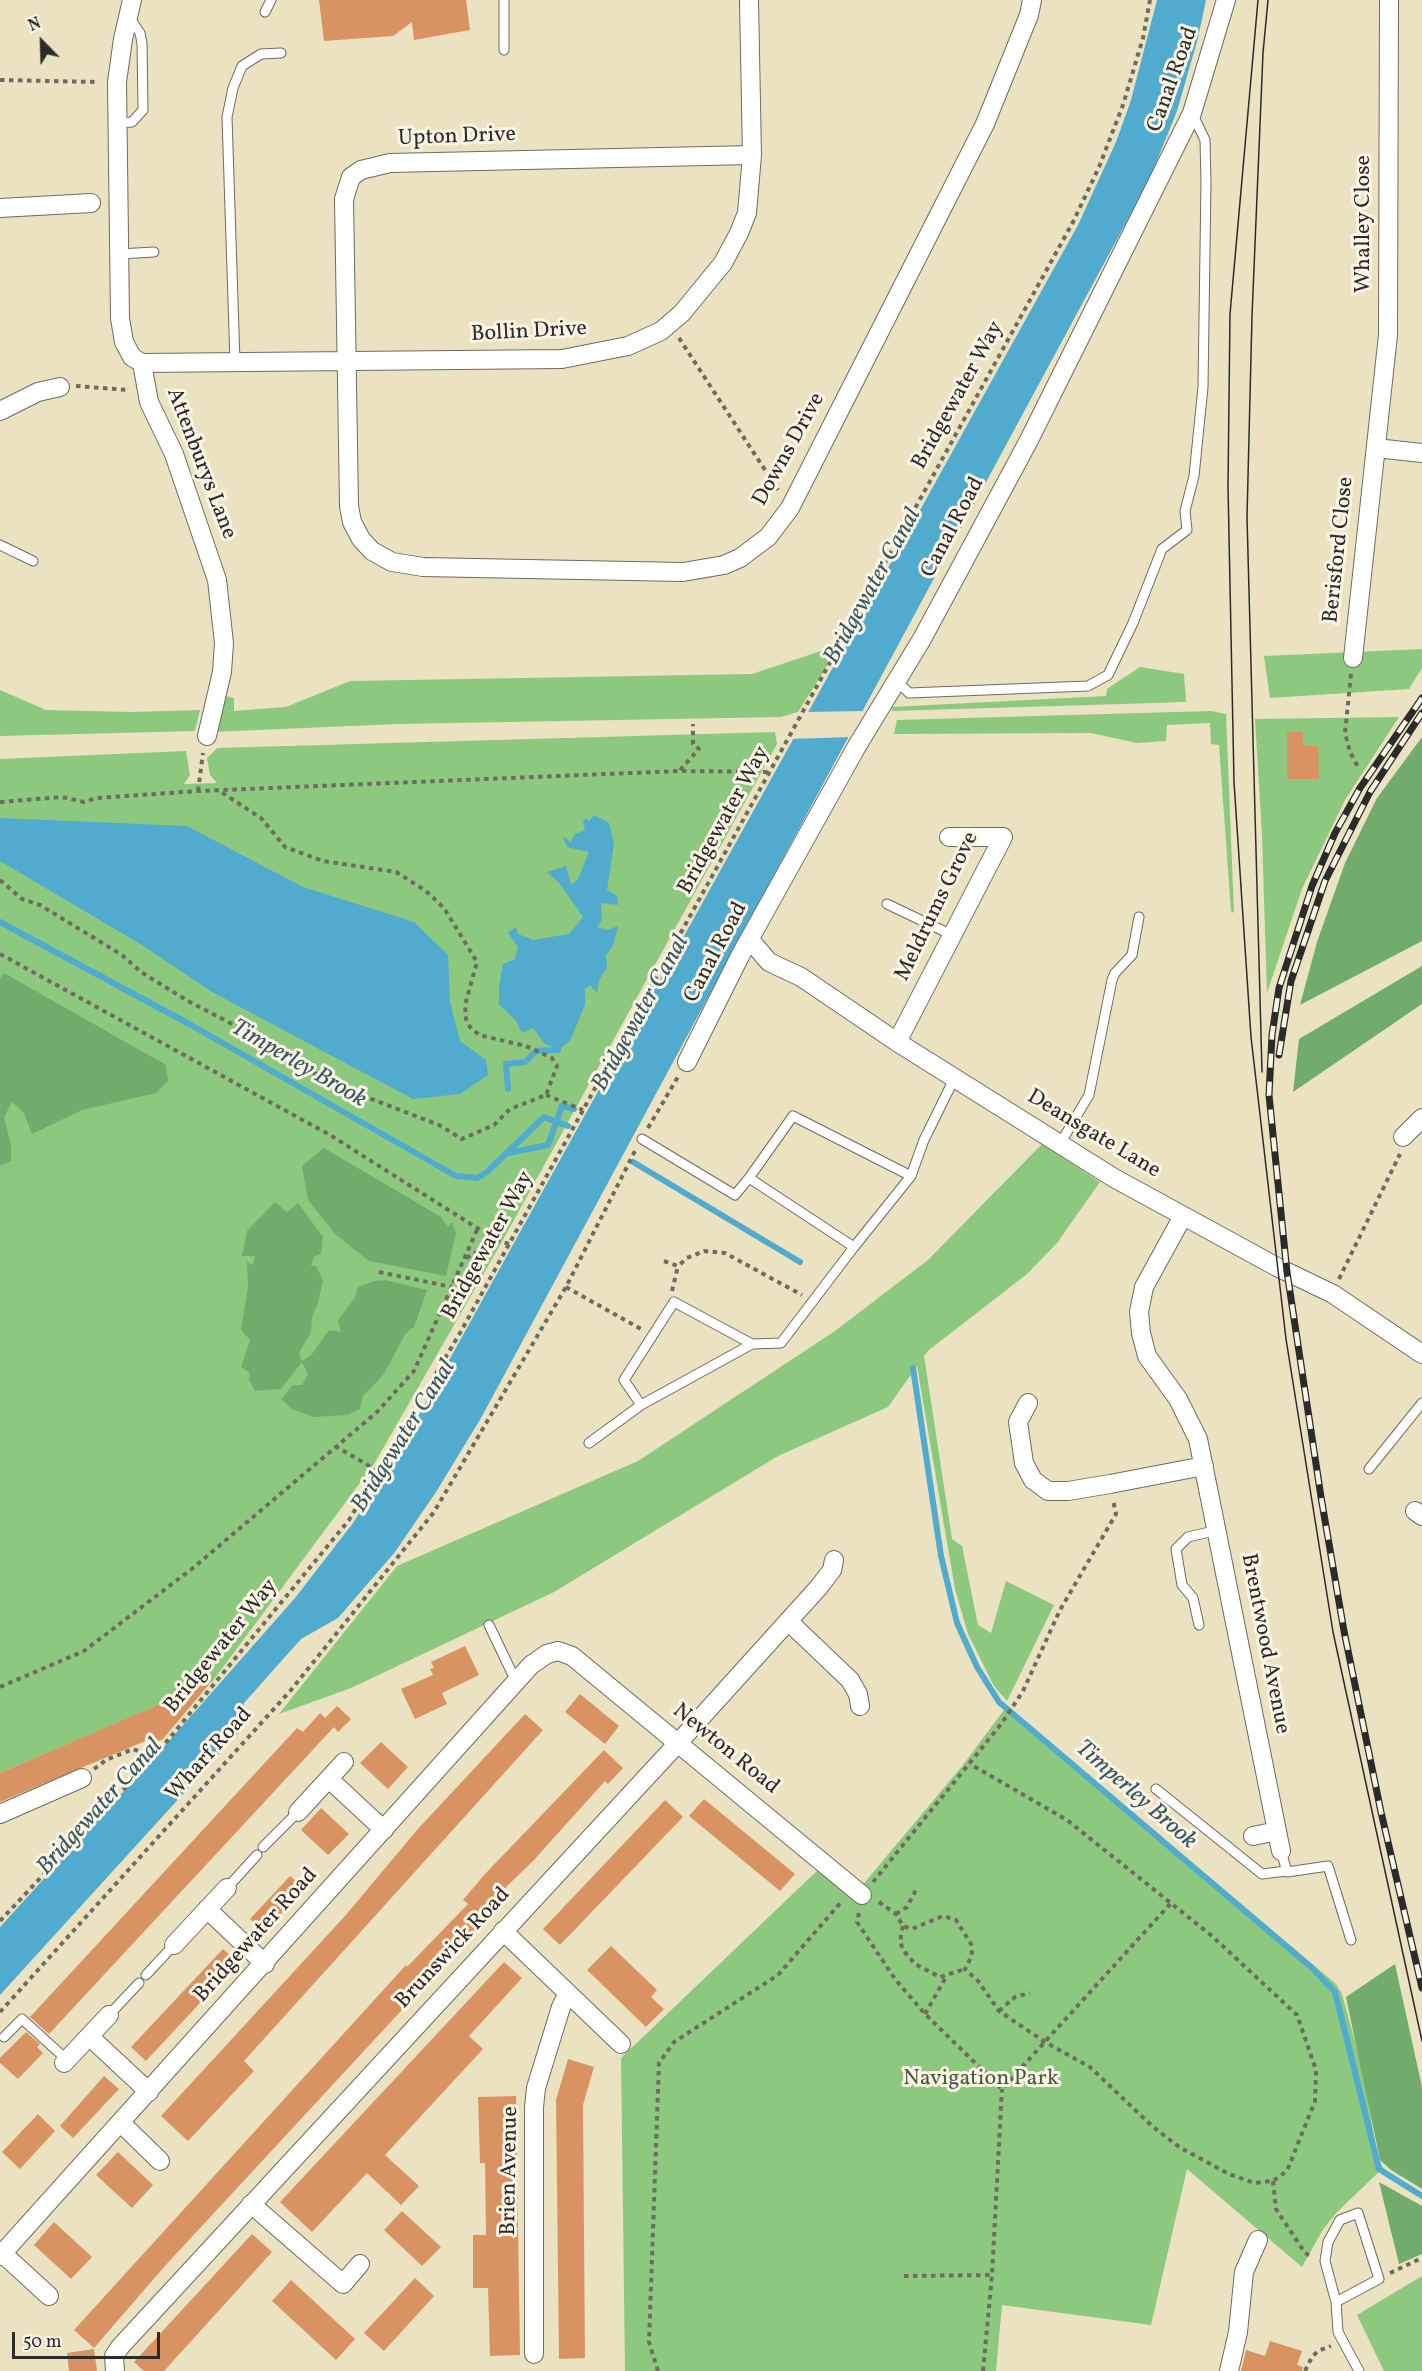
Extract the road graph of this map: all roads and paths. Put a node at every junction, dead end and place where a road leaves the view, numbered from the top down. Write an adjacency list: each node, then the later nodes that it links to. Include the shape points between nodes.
1 (272, 0): 9 (lane)
2 (504, 0): 10 (lane)
3 (749, 0): 16 (street, Bollin Drive)
4 (1032, 0): 30 (street, Downs Drive, via 985,124)
5 (1150, 0): 39 (path, Bridgewater Way, via 1123,105 1077,213)
6 (1226, 0): 14 (street, Canal Road)
7 (1389, 0): 28 (street, Whalley Close, via 1389,304)
8 (130, 8): 13 (street); 15 (lane, via 142,43 143,110 132,122)
9 (265, 12)
10 (504, 50)
11 (282, 53): 23 (lane, via 261,54 242,66 227,117)
12 (0, 80): 13 (path)
13 (117, 82): 15 (street)
14 (1192, 113): 34 (street, Canal Road, via 1028,442); 34 (lane, via 1205,140 1206,182 1203,387 1194,476 1185,511 1187,530 1162,549 1108,675 1088,686 909,693)
15 (118, 123): 20 (street)
16 (752, 155): 21 (street, Bollin Drive, via 750,191 739,233 723,263); 22 (street, Upton Drive, via 390,163 361,170 351,177 344,199)
17 (91, 203): 18 (street)
18 (0, 208)
19 (154, 252): 20 (lane)
20 (118, 254): 24 (street, via 124,342 132,357)
21 (670, 325): 22 (street, Bollin Drive, via 628,346 562,359); 30 (path)
22 (346, 361): 23 (street, Bollin Drive); 30 (street, Downs Drive, via 352,522 372,551 392,562 434,567 682,572 708,569 752,550 768,537)
23 (235, 362): 24 (street, Bollin Drive)
24 (142, 363): 26 (street, Attenburys Lane)
25 (60, 387): 26 (path); 27 (street, via 38,392)
26 (145, 390): 36 (street, Attenburys Lane, via 174,454 217,580 224,643 222,672)
27 (0, 411)
28 (1376, 448): 29 (street); 33 (street, Berisford Close)
29 (1422, 453)
30 (790, 508)
31 (0, 545): 32 (lane)
32 (33, 561)
33 (1353, 658): 37 (path, via 1345,733)
34 (897, 681): 48 (street, Canal Road, via 857,746)
35 (693, 724): 38 (path, via 693,744 699,749)
36 (207, 736): 41 (path)
37 (1358, 767)
38 (679, 771): 39 (path); 40 (path)
39 (772, 772): 54 (path, Bridgewater Way)
40 (218, 790): 41 (path); 53 (path, via 261,818 285,847 323,861 396,872 426,891 450,917 477,962 465,1005 470,1027 479,1035 526,1046 552,1058 557,1066)
41 (198, 791): 42 (path, via 84,802 62,797)
42 (0, 802)
43 (949, 837): 47 (street, Meldrums Grove, via 1003,837)
44 (0, 880): 53 (path, via 22,899 40,905 122,955 141,972 188,1001 314,1072 439,1125 462,1139 494,1125 510,1109)
45 (887, 904): 47 (lane)
46 (1139, 917): 58 (lane, via 1132,955 1112,980 1089,1095)
47 (952, 936): 50 (street, Meldrums Grove)
48 (751, 941): 50 (street, Deansgate Lane, via 769,962 801,977); 51 (street, Canal Road)
49 (0, 954): 62 (path, via 330,1135)
50 (897, 1042): 52 (street, Deansgate Lane)
51 (687, 1062): 57 (path, Wharf Road)
52 (954, 1077): 58 (street, Deansgate Lane); 59 (lane)
53 (546, 1095): 54 (path)
54 (583, 1110): 64 (path, Bridgewater Way)
55 (1422, 1118): 56 (street)
56 (1403, 1137): 72 (path, via 1398,1159)
57 (642, 1138): 60 (lane, via 735,1195); 71 (path, Wharf Road)
58 (1060, 1144): 61 (street, Deansgate Lane)
59 (911, 1176): 60 (lane, via 793,1116); 65 (lane)
60 (749, 1178): 65 (lane)
61 (1183, 1216): 72 (street, Deansgate Lane); 83 (street, Brentwood Avenue, via 1144,1287 1139,1312 1148,1356 1194,1429)
62 (477, 1230): 63 (path); 66 (path)
63 (495, 1240): 64 (path); 66 (path)
64 (510, 1244): 85 (path, Bridgewater Way)
65 (854, 1248): 73 (lane)
66 (464, 1260): 70 (path)
67 (664, 1261): 68 (path)
68 (678, 1266): 73 (path, via 704,1251 725,1253); 74 (path, via 672,1288)
69 (379, 1272): 70 (path)
70 (452, 1287): 82 (path, via 414,1371 377,1412)
71 (566, 1287): 75 (path); 129 (path, Wharf Road, via 434,1512 291,1690)
72 (1333, 1294): 77 (street, Deansgate Lane)
73 (816, 1298): 76 (lane, via 781,1342)
74 (674, 1302): 75 (lane); 76 (lane)
75 (652, 1335): 80 (lane, via 624,1380)
76 (752, 1344): 80 (lane)
77 (1422, 1354)
78 (1028, 1403): 86 (street, via 1019,1416 1018,1429 1024,1463 1033,1480 1054,1492)
79 (1422, 1403): 84 (lane)
80 (641, 1405): 81 (lane)
81 (589, 1443)
82 (335, 1446): 85 (path); 94 (path, via 193,1568 84,1651)
83 (1204, 1466): 86 (street); 87 (street, Brentwood Avenue)
84 (1369, 1469)
85 (378, 1471): 97 (path, Bridgewater Way, via 349,1520)
86 (1110, 1484): 99 (path, via 1116,1514 1060,1610 1023,1691)
87 (1218, 1530): 91 (lane, via 1188,1537 1176,1549 1182,1585 1193,1598); 106 (street, Brentwood Avenue)
88 (834, 1560): 89 (street, Brunswick Road, via 827,1577)
89 (788, 1622): 95 (street, via 850,1680); 96 (street, Brunswick Road)
90 (489, 1625): 93 (lane, via 512,1673)
91 (1199, 1625)
92 (552, 1652): 93 (street, Bridgewater Road, via 538,1659); 96 (street, Newton Road, via 572,1656)
93 (519, 1679): 105 (street, Bridgewater Road)
94 (0, 1688)
95 (860, 1706)
96 (678, 1743): 114 (street, Newton Road); 120 (street, Brunswick Road)
97 (154, 1757): 100 (path, via 133,1749 106,1760); 118 (path, Bridgewater Way)
98 (344, 1762): 101 (street)
99 (970, 1764): 114 (path); 115 (path, via 1067,1820)
100 (82, 1778): 104 (street)
101 (329, 1779): 103 (street); 105 (street)
102 (1156, 1789): 111 (lane, via 1262,1874)
103 (298, 1812): 108 (lane)
104 (0, 1814)
105 (384, 1830): 123 (street, Bridgewater Road)
106 (1276, 1831): 107 (street); 109 (street, Brentwood Avenue)
107 (1253, 1836)
108 (263, 1846)
109 (1281, 1851): 111 (lane)
110 (257, 1855): 112 (lane)
111 (1286, 1871): 121 (lane, via 1328,1866)
112 (227, 1888): 116 (street)
113 (917, 1888): 117 (path, via 907,1907)
114 (864, 1896): 117 (path); 130 (path, via 857,1922 895,1979); 158 (path, via 845,1895 778,1975 674,2042 659,2063 649,2342)
115 (1171, 1903): 134 (path); 141 (path, via 1297,2015 1316,2070 1315,2101 1287,2171)
116 (207, 1910): 122 (street); 123 (street)
117 (896, 1914): 119 (path)
118 (0, 1921)
119 (903, 1926): 124 (path, via 912,1929 942,1916 956,1920 971,1944 972,1955); 125 (path, via 900,1941 908,1956 928,1971)
120 (503, 1931): 126 (street); 142 (street, Brunswick Road)
121 (1351, 1940)
122 (174, 1945): 131 (lane)
123 (265, 1964): 138 (street, Bridgewater Road)
124 (965, 1969): 125 (path); 128 (path)
125 (947, 1976): 130 (path)
126 (568, 1993): 135 (street); 156 (street, Brien Avenue, via 539,2078 534,2107)
127 (1030, 1993): 128 (path, via 1015,1998)
128 (999, 2011): 134 (path)
129 (0, 2012)
130 (925, 2014): 137 (path)
131 (109, 2015): 132 (street)
132 (89, 2036): 136 (street); 138 (street)
133 (4, 2037): 136 (lane, via 22,2019)
134 (1045, 2042): 137 (path); 141 (path, via 1090,2067 1179,2147 1229,2174 1254,2183)
135 (621, 2044)
136 (66, 2062)
137 (1002, 2089): 148 (path)
138 (149, 2092): 139 (street, Bridgewater Road)
139 (121, 2123): 140 (street); 144 (street, Bridgewater Road)
140 (160, 2162)
141 (1273, 2181): 146 (path, via 1276,2209 1305,2253)
142 (251, 2204): 147 (street, via 343,2284); 157 (street, Brunswick Road, via 118,2349)
143 (1258, 2240): 160 (street, via 1244,2272 1238,2332)
144 (1, 2255): 153 (street)
145 (1422, 2258): 151 (path)
146 (1324, 2261): 151 (lane, via 1328,2242 1340,2220 1358,2213); 154 (lane)
147 (360, 2264)
148 (992, 2275): 150 (path); 159 (path)
149 (904, 2276): 150 (path)
150 (941, 2276): 152 (path)
151 (1378, 2279): 154 (lane)
152 (941, 2282)
153 (50, 2296)
154 (1336, 2302): 155 (lane, via 1338,2331)
155 (1344, 2342): 161 (path, via 1318,2351); 162 (lane)
156 (534, 2354)
157 (115, 2371)
158 (658, 2371)
159 (983, 2371)
160 (1229, 2371)
161 (1305, 2371)
162 (1359, 2371)

